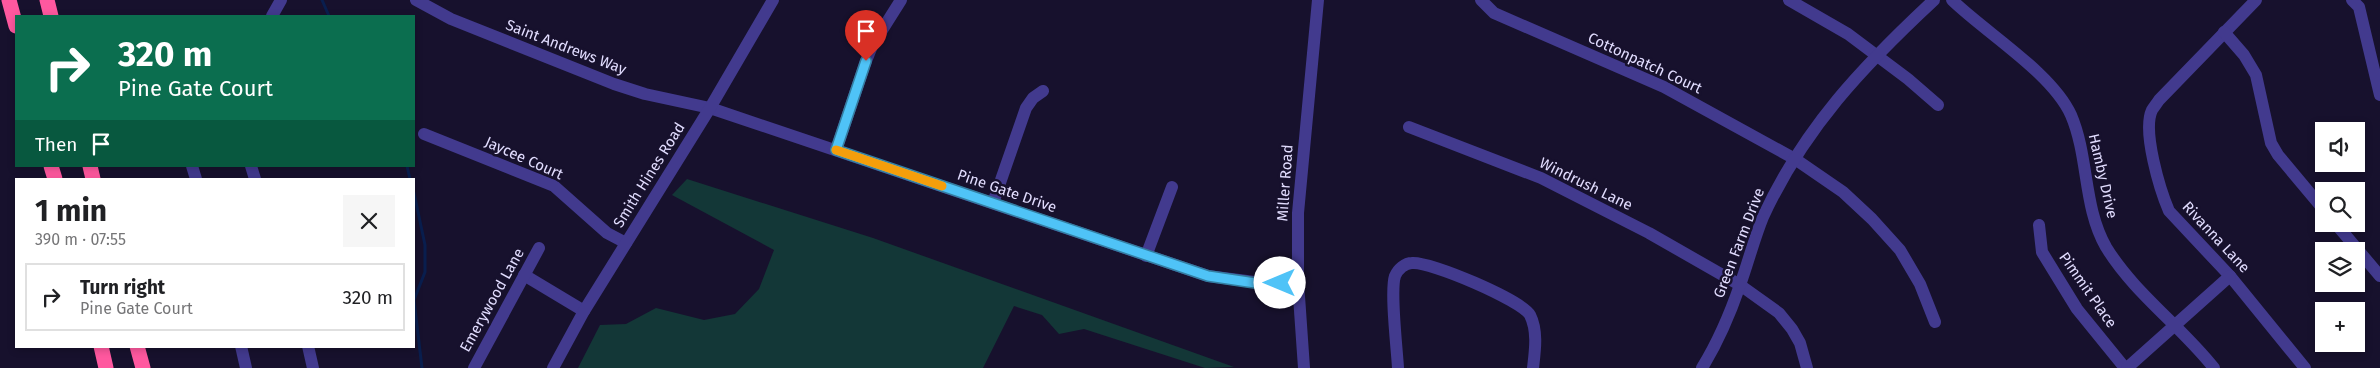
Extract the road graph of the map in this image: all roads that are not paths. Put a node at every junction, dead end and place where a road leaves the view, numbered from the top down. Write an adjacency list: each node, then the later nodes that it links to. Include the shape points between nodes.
1 (9, 0): 16 (highway)
2 (47, 0): 14 (highway)
3 (281, 0): 15 (street)
4 (416, 0): 22 (street, Saint Andrews Way, via 451,18 614,84)
5 (901, 0): 25 (street, via 872,46)
6 (1318, 0): 38 (street, Miller Road, via 1299,198)
7 (1481, 0): 26 (street, Cottonpatch Court, via 1494,13 1664,87)
8 (1789, 0): 18 (street)
9 (1934, 0): 18 (street, Green Farm Drive)
10 (1952, 0): 42 (street, Hamby Drive, via 2043,78 2064,102 2077,133 2093,212 2103,240 2118,265)
11 (2256, 0): 17 (street, Rivanna Lane)
12 (2352, 0): 20 (street, via 2359,7)
13 (771, 1): 22 (street, Smith Hines Road)
14 (51, 15)
15 (273, 15)
16 (15, 22)
17 (2224, 32): 28 (street, via 2256,75 2271,143); 36 (street, Rivanna Lane, via 2152,110 2149,133 2163,198 2169,211)
18 (1877, 55): 21 (street); 26 (street, Green Farm Drive, via 1836,99)
19 (1043, 91): 29 (street, via 1026,108)
20 (2380, 95)
21 (1938, 105)
22 (710, 108): 25 (street, Pine Gate Drive); 32 (street, Smith Hines Road)
23 (1409, 127): 39 (street, Windrush Lane, via 1541,178)
24 (424, 134): 32 (street, Jaycee Court, via 554,186 602,229)
25 (836, 150): 29 (street, Pine Gate Drive)
26 (1795, 159): 39 (street, Green Farm Drive, via 1763,218); 41 (street, Cottonpatch Court, via 1843,192 1900,250 1920,284)
27 (1172, 187): 34 (street)
28 (2315, 199)
29 (993, 203): 34 (street, Pine Gate Drive)
30 (2039, 225): 58 (street, Pimmit Place, via 2042,252 2078,309)
31 (2343, 232): 37 (street)
32 (626, 243): 40 (street, Smith Hines Road)
33 (540, 248): 35 (street, Emerywood Lane)
34 (1146, 256): 38 (street, Pine Gate Drive, via 1226,280 1262,284)
35 (524, 275): 40 (street); 51 (street, Emerywood Lane)
36 (2230, 276): 42 (street); 60 (street, Rivanna Lane)
37 (2380, 276)
38 (1298, 282): 53 (street, Miller Road)
39 (1740, 285): 56 (street, Green Farm Drive, via 1726,322); 57 (street, Windrush Lane, via 1779,313 1792,329)
40 (584, 312): 52 (street, Smith Hines Road)
41 (1935, 322)
42 (2176, 325): 58 (street); 59 (street, Hamby Drive)
43 (101, 348): 47 (highway)
44 (138, 348): 48 (highway)
45 (242, 348): 49 (street)
46 (308, 348): 50 (street)
47 (106, 368)
48 (143, 368)
49 (246, 368)
50 (313, 368)
51 (474, 368)
52 (553, 368)
53 (1304, 368)
54 (1398, 368): 55 (street, via 1395,276 1401,267 1411,263 1434,266 1507,298 1529,313 1534,326)
55 (1533, 368)
56 (1702, 368)
57 (1807, 368)
58 (2126, 368)
59 (2214, 368)
60 (2305, 368)

